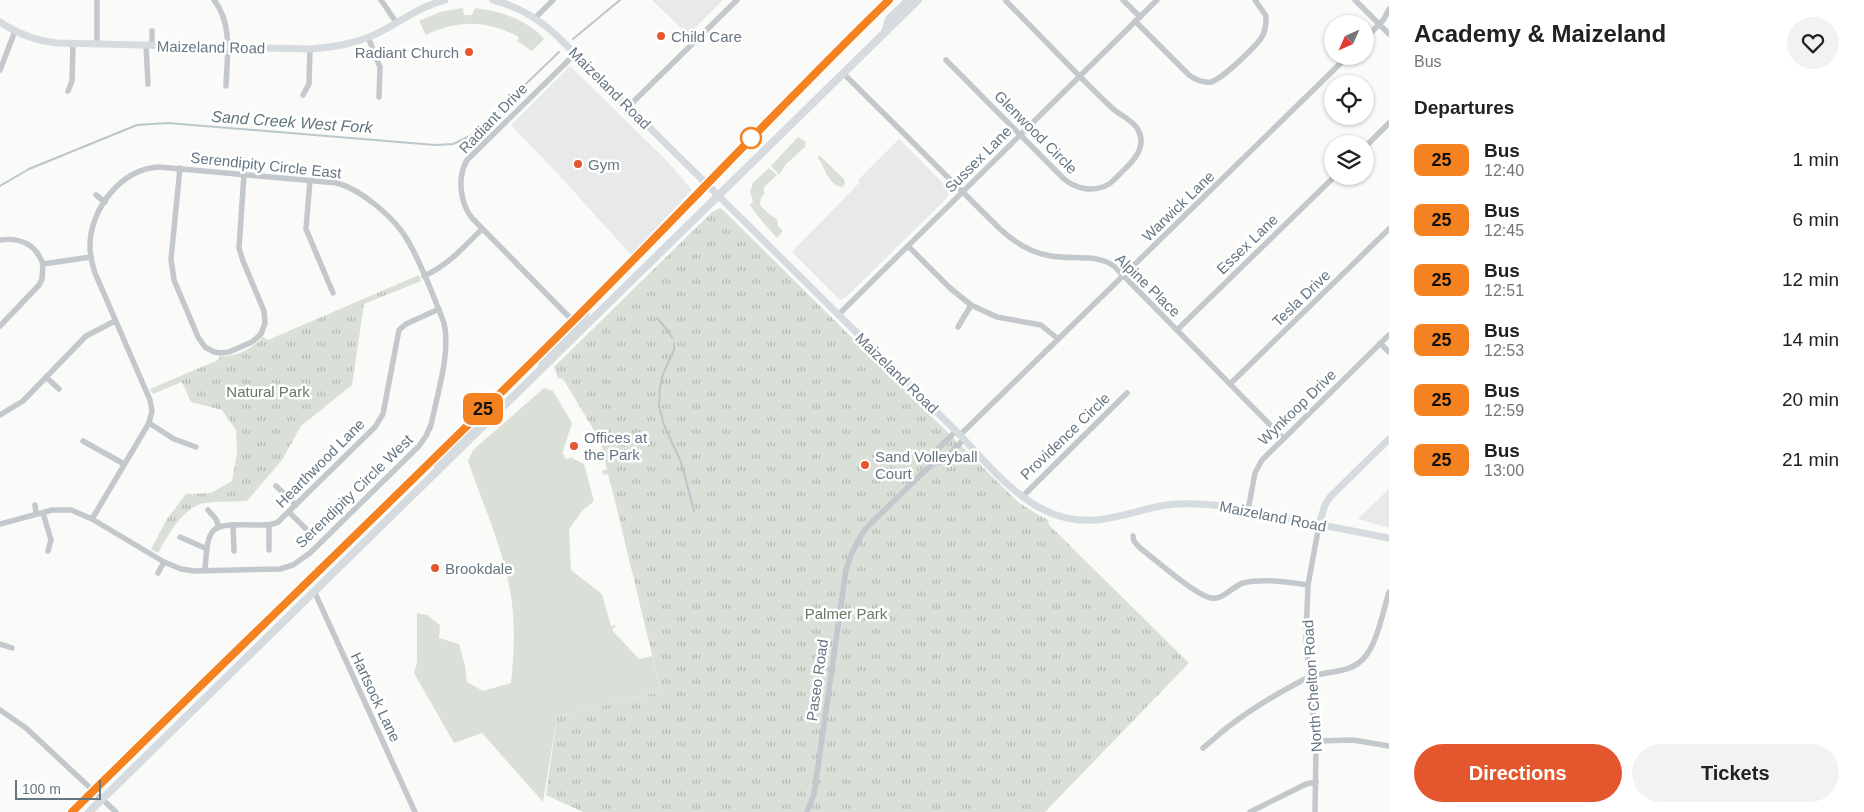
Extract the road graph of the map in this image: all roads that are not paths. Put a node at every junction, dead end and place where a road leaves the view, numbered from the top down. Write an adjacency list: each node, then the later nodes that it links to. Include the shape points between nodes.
1 (97, 0): 29 (street)
2 (214, 0): 31 (street, via 225,19)
3 (381, 0): 20 (street)
4 (445, 0): 20 (main road, Maizeland Road, via 416,10)
5 (493, 0): 17 (main road, Maizeland Road)
6 (553, 0): 17 (street)
7 (737, 0): 44 (street)
8 (889, 0): 51 (highway)
9 (908, 0): 24 (highway, via 889,19)
10 (918, 0): 24 (highway)
11 (1123, 0): 18 (street)
12 (1157, 0): 18 (street, Sussex Lane)
13 (1254, 0): 18 (street, via 1266,16 1264,33 1224,76 1212,82 1198,81 1189,76)
14 (1355, 0): 21 (street)
15 (1006, 1): 38 (street, Glenwood Circle)
16 (1389, 9): 21 (street)
17 (535, 18): 33 (main road, Maizeland Road)
18 (1138, 19): 38 (street, Sussex Lane)
19 (0, 22): 22 (main road, Maizeland Road)
20 (396, 22): 27 (main road, Maizeland Road)
21 (1380, 25): 25 (street); 26 (street)
22 (15, 31): 28 (main road, Maizeland Road, via 40,40); 36 (street)
23 (152, 31): 30 (street)
24 (886, 31): 37 (highway)
25 (1374, 31)
26 (1389, 34)
27 (368, 37): 32 (main road, Maizeland Road, via 339,46); 43 (street, via 380,68)
28 (73, 44): 29 (main road, Maizeland Road); 41 (street, via 72,81)
29 (97, 44): 30 (main road, Maizeland Road)
30 (149, 45): 31 (main road, Maizeland Road); 39 (street)
31 (227, 47): 32 (main road, Maizeland Road); 40 (street)
32 (310, 49): 42 (street, via 309,84)
33 (575, 54): 44 (main road, Maizeland Road); 57 (street, Radiant Drive, via 465,164 461,180 466,208)
34 (946, 60): 46 (street, Glenwood Circle)
35 (1339, 65): 64 (street, Warwick Lane)
36 (0, 70)
37 (843, 72): 53 (street, Alpine Place); 55 (highway)
38 (1080, 76): 46 (street, Sussex Lane); 46 (street, Glenwood Circle, via 1139,131 1140,151 1135,159 1104,186 1077,187 1063,178)
39 (148, 84)
40 (226, 86)
41 (68, 91)
42 (303, 95)
43 (379, 97)
44 (628, 107): 51 (main road, Maizeland Road)
45 (1389, 123): 47 (street)
46 (1021, 135): 53 (street, Sussex Lane)
47 (1374, 138)
48 (180, 168): 49 (street, Serendipity Circle East); 49 (street, via 171,258 174,280 198,337 206,347 222,353 256,338 265,323 264,311 239,248); 56 (street, Serendipity Circle East, via 152,167 131,174)
49 (244, 174): 50 (street, Serendipity Circle East)
50 (310, 180): 63 (street, Serendipity Circle East, via 344,184 368,198 402,232); 65 (street, via 306,229)
51 (708, 185): 55 (main road, Maizeland Road); 67 (highway)
52 (1326, 185): 74 (street, Essex Lane)
53 (962, 192): 60 (street, Sussex Lane); 64 (street, Alpine Place, via 1006,235 1028,249 1052,257 1102,260)
54 (96, 195): 56 (street)
55 (718, 195): 69 (main road, Maizeland Road); 79 (highway)
56 (105, 202): 61 (street, Serendipity Circle East, via 92,230)
57 (482, 229): 63 (street, via 448,262); 70 (street, Radiant Drive)
58 (1389, 229): 81 (street, Tesla Drive)
59 (0, 240): 62 (street, via 18,240 30,245 38,252)
60 (908, 246): 66 (street); 69 (street, Sussex Lane)
61 (91, 256): 62 (street); 71 (street, Serendipity Circle East)
62 (43, 264): 72 (street, via 39,285)
63 (424, 276): 68 (street, Serendipity Circle West)
64 (1124, 276): 74 (street, Alpine Place); 76 (street, Warwick Lane)
65 (333, 293)
66 (971, 305): 73 (street); 76 (street, via 997,317 1040,325)
67 (587, 307): 70 (highway); 79 (main road, via 581,321 545,357)
68 (439, 309): 98 (street, Hearthwood Lane, via 400,330 381,419); 119 (street, Serendipity Circle West, via 446,330 446,351 431,425 419,446 310,553 293,565 274,570)
69 (838, 315): 87 (main road, Maizeland Road)
70 (573, 321): 84 (highway)
71 (115, 322): 80 (street, via 86,336); 86 (street, Serendipity Circle East, via 150,400)
72 (0, 326)
73 (958, 327)
74 (1177, 330): 81 (street, Alpine Place)
75 (1389, 334): 77 (street, Wynkoop Drive)
76 (1058, 339): 87 (street, Warwick Lane)
77 (1380, 343): 78 (street); 88 (street, Wynkoop Drive)
78 (1389, 352)
79 (542, 368): 94 (highway)
80 (46, 377): 82 (street); 85 (street, via 23,401)
81 (1230, 384): 88 (street, Alpine Place)
82 (59, 389)
83 (1127, 393): 96 (street, Providence Circle)
84 (481, 411): 94 (main road, via 478,421 437,462); 121 (highway)
85 (0, 415)
86 (149, 423): 91 (street, via 174,439); 92 (street)
87 (960, 435): 93 (street, Paseo Road, via 943,461); 93 (street, Paseo Road, via 935,452); 96 (main road, Maizeland Road)
88 (1282, 438): 100 (street, Wynkoop Drive, via 1258,466)
89 (1389, 439): 107 (main road, North Chelton Road, via 1330,497)
90 (84, 441): 92 (street)
91 (196, 447)
92 (124, 464): 104 (street)
93 (932, 464): 139 (street, Paseo Road, via 868,526 852,552 846,570 814,794)
94 (438, 471): 123 (highway)
95 (276, 486): 98 (street)
96 (1022, 497): 100 (main road, Maizeland Road, via 1064,518 1086,520 1182,504)
97 (35, 505): 103 (street)
98 (296, 505): 101 (street, Hearthwood Lane)
99 (208, 510): 109 (street)
100 (1248, 510): 107 (main road, Maizeland Road)
101 (289, 512): 108 (street, Hearthwood Lane); 110 (street)
102 (43, 513): 103 (street, Serendipity Circle West); 104 (street, Serendipity Circle West, via 71,510); 117 (street, via 51,540)
103 (36, 514): 105 (street, Serendipity Circle West)
104 (92, 519): 118 (street, Serendipity Circle West)
105 (0, 524)
106 (233, 525): 108 (street, Hearthwood Lane); 109 (street, Hearthwood Lane); 116 (street)
107 (1320, 525): 113 (main road, Maizeland Road); 122 (street, North Chelton Road)
108 (269, 526): 115 (street)
109 (220, 527): 114 (street, via 210,534)
110 (307, 530)
111 (1132, 536): 122 (street, via 1140,548 1192,588 1211,598 1218,598 1237,586 1251,582)
112 (180, 537): 114 (street)
113 (1389, 538)
114 (206, 549): 119 (street)
115 (269, 550)
116 (234, 551)
117 (48, 552)
118 (164, 562): 119 (street, Serendipity Circle West, via 187,570); 120 (street)
119 (205, 570)
120 (158, 573)
121 (305, 583): 123 (main road); 133 (highway)
122 (1308, 585): 127 (street, North Chelton Road, via 1306,637)
123 (315, 592): 134 (highway); 138 (street, Hartsock Lane)
124 (1389, 592): 127 (street, via 1372,645 1362,660 1346,670)
125 (0, 644): 126 (street)
126 (12, 648)
127 (1309, 677): 129 (street, North Chelton Road); 131 (street, via 1234,722)
128 (0, 710): 133 (street, via 16,719)
129 (1316, 741): 130 (street, via 1353,740); 132 (street, North Chelton Road)
130 (1389, 746)
131 (1203, 748)
132 (1316, 782): 140 (street); 141 (street, North Chelton Road)
133 (93, 790): 134 (street); 135 (highway)
134 (102, 799): 136 (highway); 137 (street)
135 (72, 812)
136 (89, 812)
137 (116, 812)
138 (415, 812)
139 (807, 812)
140 (1250, 812)
141 (1315, 812)

